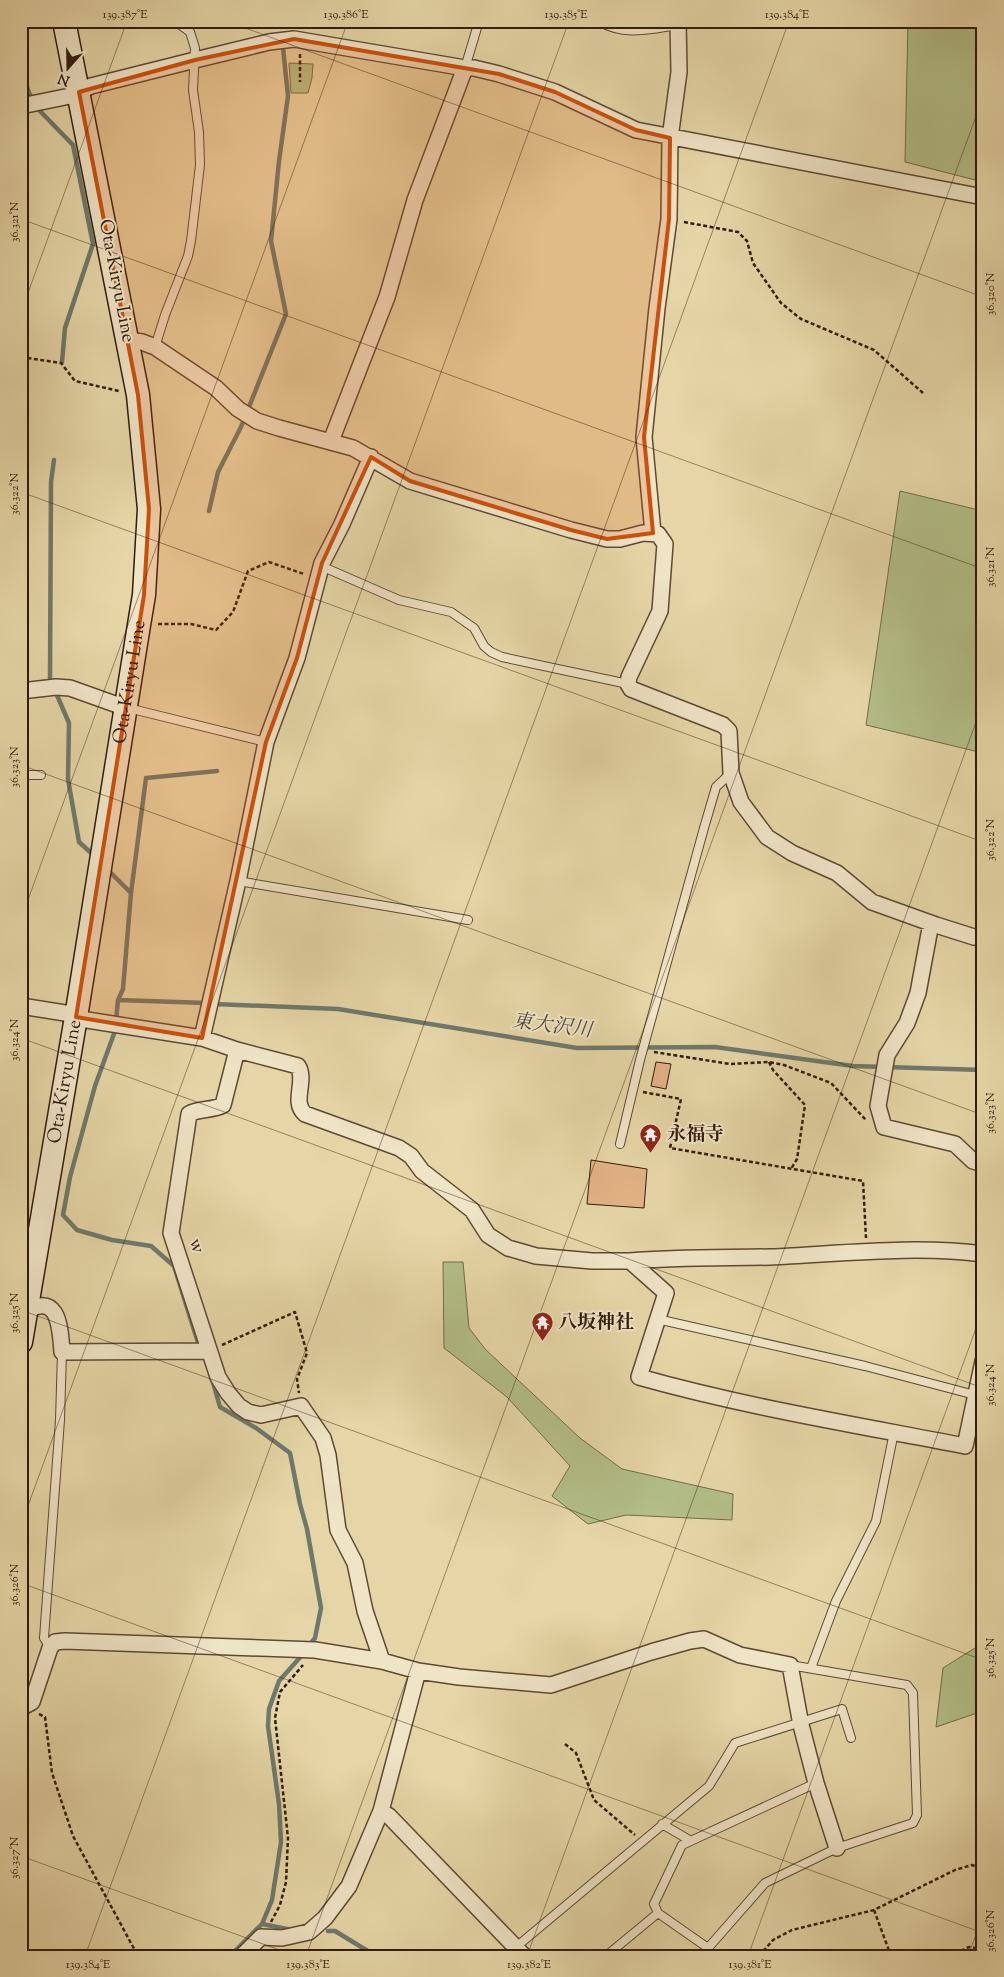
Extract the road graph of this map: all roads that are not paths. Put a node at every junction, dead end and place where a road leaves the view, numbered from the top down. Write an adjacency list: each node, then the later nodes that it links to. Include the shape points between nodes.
1 (64, 21): 8 (main road, Ota-Kiryu Line)
2 (175, 21): 6 (lane, via 190,32)
3 (479, 21): 7 (lane)
4 (599, 21): 5 (lane, via 610,28 632,32)
5 (678, 23): 10 (street, via 679,72)
6 (195, 60): 7 (street, via 269,42 294,40); 8 (street); 13 (lane, via 193,90 200,165 191,241)
7 (465, 68): 10 (street, via 499,74 555,92 624,125); 14 (street, via 415,200 387,297)
8 (79, 92): 9 (street); 12 (main road, Ota-Kiryu Line)
9 (21, 106)
10 (670, 138): 11 (street); 16 (street, via 669,219 644,437)
11 (983, 197)
12 (128, 340): 13 (street); 20 (main road, Ota-Kiryu Line, via 138,395 149,510 144,595)
13 (155, 347): 14 (street, via 216,388 247,415 279,428)
14 (331, 441): 15 (street)
15 (370, 457): 16 (street, via 410,481 571,530 607,539); 17 (street)
16 (653, 533): 18 (street, via 658,534 665,544 660,611)
17 (320, 572): 18 (lane, via 399,600 451,612 474,628 484,646 502,657); 21 (street, via 297,658)
18 (628, 684): 22 (street, via 631,689 723,725 729,731)
19 (21, 691): 20 (street, via 70,688)
20 (126, 708): 21 (lane); 30 (main road, Ota-Kiryu Line)
21 (266, 742): 25 (street)
22 (731, 773): 27 (street, via 741,802 767,837 792,853 837,873 872,902); 33 (lane, via 716,787)
23 (21, 775): 24 (lane)
24 (41, 775)
25 (238, 881): 26 (lane); 31 (street)
26 (468, 920)
27 (930, 923): 28 (street); 34 (street, via 918,993 907,1023 887,1055 878,1106 884,1128 955,1144 973,1161)
28 (983, 938)
29 (21, 1006): 30 (street)
30 (76, 1016): 31 (street); 37 (main road, Ota-Kiryu Line)
31 (202, 1038): 32 (street)
32 (236, 1050): 36 (street, via 298,1066 301,1074 299,1105 305,1114 399,1148 411,1156 422,1171 472,1210 488,1235 508,1248 536,1256); 40 (street, w, via 223,1105 189,1114 171,1233)
33 (620, 1144)
34 (983, 1164)
35 (983, 1254): 36 (street, via 956,1250)
36 (630, 1261): 38 (street, via 666,1293)
37 (24, 1312): 39 (main road, Ota-Kiryu Line); 41 (street, via 41,1306 57,1314)
38 (657, 1319): 43 (lane, via 865,1366); 44 (street, via 639,1377 756,1406)
39 (21, 1342)
40 (204, 1351): 41 (street); 46 (street, w, via 228,1393 248,1412 261,1415 300,1406 323,1438 338,1530 355,1562 365,1611)
41 (62, 1352): 45 (lane, via 44,1638)
42 (983, 1361): 43 (street)
43 (975, 1395): 44 (street, via 965,1446)
44 (894, 1432): 48 (lane, via 876,1521 836,1601)
45 (50, 1648): 46 (street, via 55,1642 65,1641 308,1650); 50 (street, via 32,1702)
46 (382, 1661): 49 (street)
47 (790, 1665): 48 (lane); 49 (street, via 740,1655 704,1640 690,1640 551,1685); 51 (street)
48 (811, 1668): 57 (lane, via 907,1685 913,1693 917,1815 913,1823)
49 (418, 1671): 54 (street)
50 (24, 1708)
51 (800, 1721): 52 (lane, via 842,1709); 53 (street); 55 (lane, via 735,1743 709,1786)
52 (851, 1738)
53 (816, 1783): 56 (lane); 57 (street)
54 (381, 1810): 60 (street); 61 (street, via 349,1886 325,1918 309,1932 282,1938 261,1937)
55 (662, 1824): 56 (lane); 60 (lane)
56 (691, 1841): 58 (lane, via 682,1844 654,1904)
57 (837, 1848): 59 (lane, via 765,1883)
58 (658, 1913): 59 (lane); 62 (lane)
59 (708, 1948): 63 (lane)
60 (520, 1951)
61 (242, 1956)
62 (606, 1956)
63 (699, 1956)

